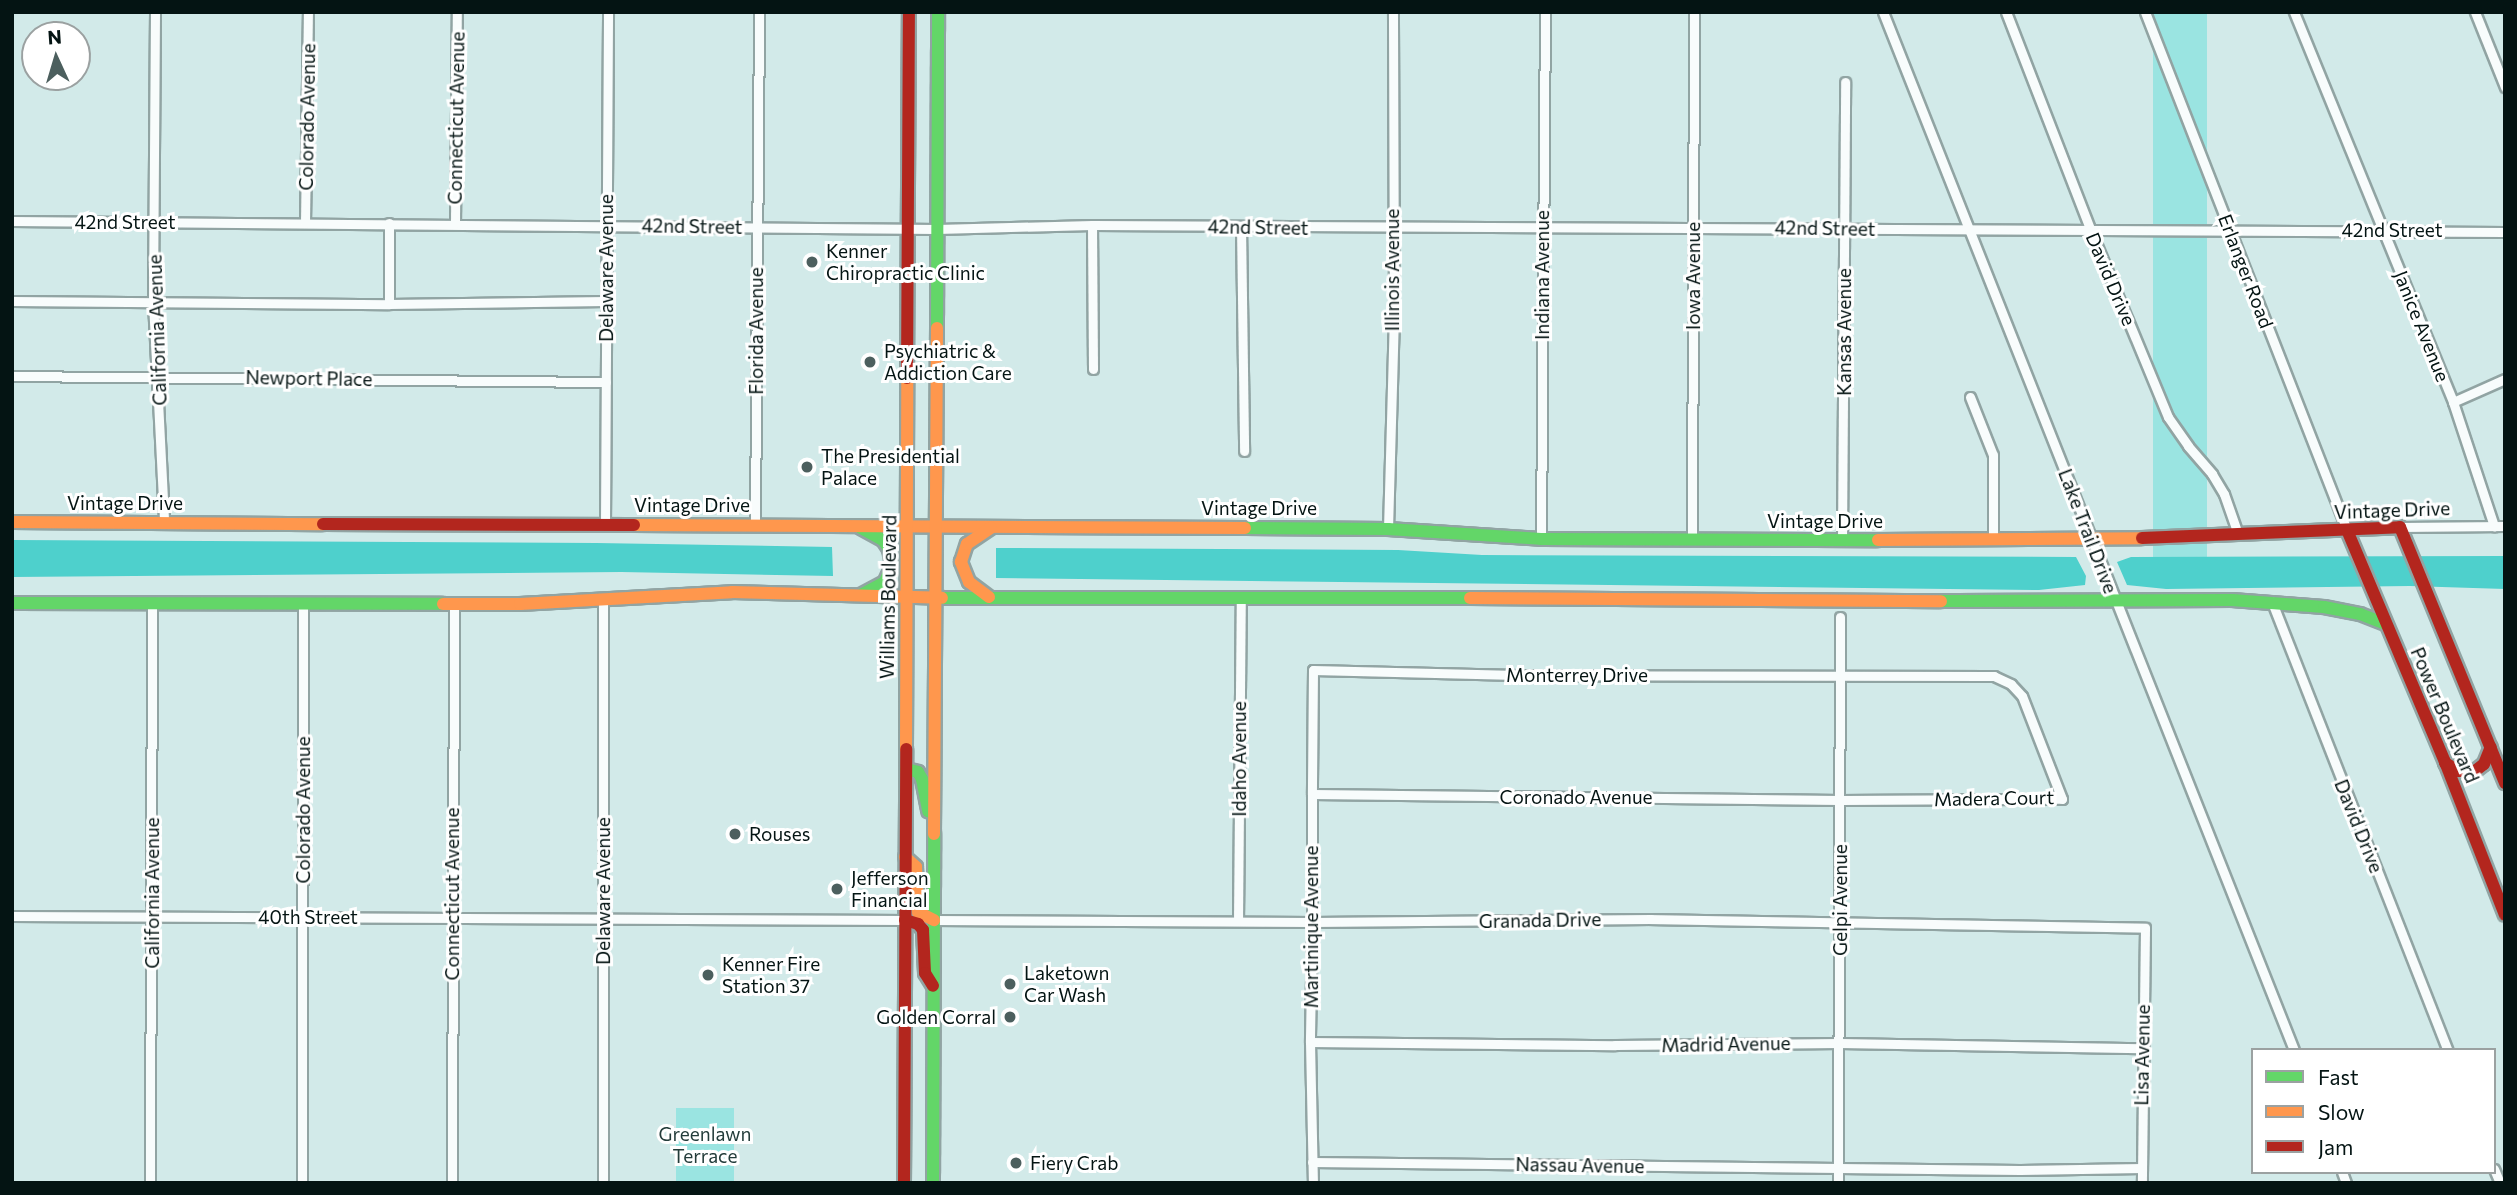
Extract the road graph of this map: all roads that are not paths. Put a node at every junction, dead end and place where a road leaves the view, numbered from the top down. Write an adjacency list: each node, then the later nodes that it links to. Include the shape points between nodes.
1 (155, 12): 19 (street, California Avenue)
2 (308, 12): 20 (street, Colorado Avenue)
3 (457, 12): 22 (street, Connecticut Avenue)
4 (608, 12): 23 (street, Delaware Avenue)
5 (759, 12): 25 (street, Florida Avenue)
6 (909, 12): 28 (street, Williams Boulevard)
7 (938, 12): 31 (street)
8 (1393, 12): 29 (street, Illinois Avenue)
9 (1545, 12): 30 (street, Indiana Avenue)
10 (1694, 12): 27 (street, Iowa Avenue)
11 (1883, 12): 34 (street, Lake Trail Drive)
12 (2006, 12): 35 (street, David Drive)
13 (2145, 12): 36 (street, Erlanger Road)
14 (2294, 12): 33 (street, Janice Avenue)
15 (2475, 12): 17 (street)
16 (1845, 82): 32 (street, Kansas Avenue)
17 (2505, 87)
18 (12, 221): 19 (street, 42nd Street)
19 (155, 222): 20 (street, 42nd Street); 39 (street, California Avenue)
20 (306, 223): 21 (street, 42nd Street)
21 (389, 223): 22 (street, 42nd Street); 41 (street)
22 (455, 223): 23 (street, 42nd Street)
23 (607, 225): 25 (street, 42nd Street); 40 (street, Delaware Avenue)
24 (1092, 225): 26 (street, 42nd Street); 31 (street, 42nd Street); 42 (street)
25 (757, 226): 28 (street, 42nd Street); 53 (street, Florida Avenue)
26 (1241, 226): 29 (street, 42nd Street); 49 (street)
27 (1694, 227): 30 (street, 42nd Street); 32 (street, 42nd Street); 65 (street, Iowa Avenue)
28 (908, 228): 31 (street, 42nd Street); 55 (street, Williams Boulevard)
29 (1392, 228): 30 (street, 42nd Street); 61 (street, Illinois Avenue)
30 (1542, 228): 64 (street, Indiana Avenue)
31 (937, 229): 56 (street)
32 (1844, 229): 34 (street, 42nd Street); 66 (street, Kansas Avenue)
33 (2382, 229): 36 (street, 42nd Street); 37 (street, 42nd Street); 48 (street, Janice Avenue)
34 (1969, 230): 35 (street, 42nd Street); 68 (street, Lake Trail Drive)
35 (2091, 231): 36 (street, 42nd Street); 63 (street, David Drive, via 2168,416 2224,494)
36 (2230, 231): 62 (street, Erlanger Road)
37 (2505, 232)
38 (12, 301): 39 (street)
39 (153, 302): 41 (street); 44 (street, California Avenue)
40 (606, 302): 41 (street); 46 (street, Delaware Avenue)
41 (389, 304)
42 (1093, 369)
43 (12, 376): 44 (street, Newport Place)
44 (158, 376): 46 (street, Newport Place); 51 (street, California Avenue)
45 (2505, 379): 48 (street)
46 (606, 382): 52 (street, Delaware Avenue)
47 (1970, 397): 67 (street, via 1993,455)
48 (2452, 402): 57 (street, Janice Avenue)
49 (1244, 451)
50 (12, 522): 51 (street, Vintage Drive)
51 (164, 522): 52 (street, Vintage Drive)
52 (605, 524): 53 (street, Vintage Drive)
53 (755, 524): 54 (street, Vintage Drive)
54 (849, 525): 55 (street, Vintage Drive); 69 (street, via 883,540 892,558 885,582)
55 (908, 526): 56 (street, Vintage Drive); 70 (street, Williams Boulevard)
56 (936, 526): 59 (street, Vintage Drive); 73 (street)
57 (2494, 526): 58 (street, Vintage Drive); 60 (street, Vintage Drive)
58 (2505, 526)
59 (994, 527): 61 (street, Vintage Drive); 71 (street, via 967,544 961,562 969,582)
60 (2400, 527): 62 (street, Vintage Drive); 85 (street, Power Boulevard)
61 (1388, 528): 64 (street, Vintage Drive)
62 (2347, 530): 63 (street, Vintage Drive); 82 (street, Power Boulevard)
63 (2238, 534): 68 (street, Vintage Drive)
64 (1541, 539): 65 (street, Vintage Drive)
65 (1692, 540): 66 (street, Vintage Drive)
66 (1842, 540): 67 (street, Vintage Drive)
67 (1993, 540): 68 (street, Vintage Drive)
68 (2093, 540): 75 (street, Lake Trail Drive)
69 (859, 595): 70 (street); 74 (street, via 732,592)
70 (907, 597): 73 (street); 87 (street, Williams Boulevard)
71 (989, 597): 72 (street); 73 (street)
72 (1241, 597): 75 (street); 101 (street, Idaho Avenue)
73 (936, 598): 91 (street)
74 (603, 600): 80 (street); 98 (street, Delaware Avenue)
75 (2115, 601): 76 (street); 109 (street, Lake Trail Drive)
76 (2272, 602): 82 (street, via 2348,612); 110 (street, David Drive)
77 (12, 603): 78 (street)
78 (152, 604): 79 (street); 95 (street, California Avenue)
79 (303, 605): 80 (street); 96 (street, Colorado Avenue)
80 (454, 605): 97 (street, Connecticut Avenue)
81 (1840, 617): 84 (street, Gelpi Avenue)
82 (2386, 624): 86 (street, Power Boulevard)
83 (1313, 670): 84 (street, Monterrey Drive); 89 (street, Martinique Avenue)
84 (1841, 674): 90 (street, Gelpi Avenue); 90 (street, Madera Court, via 1994,676 2011,684 2022,696 2062,799)
85 (2491, 747): 86 (street, via 2484,764 2475,771 2459,771); 88 (street, Power Boulevard)
86 (2445, 762): 93 (street, Power Boulevard)
87 (906, 769): 91 (street, via 918,772 922,779); 92 (street, Williams Boulevard)
88 (2505, 783)
89 (1312, 794): 90 (street, Coronado Avenue); 102 (street, Martinique Avenue)
90 (1840, 800): 103 (street, Gelpi Avenue)
91 (934, 853): 100 (street)
92 (905, 857): 99 (street, Williams Boulevard); 100 (street, via 916,867 918,912)
93 (2505, 915)
94 (12, 916): 95 (street, 40th Street)
95 (152, 916): 96 (street, 40th Street); 114 (street, California Avenue)
96 (303, 917): 97 (street, 40th Street); 115 (street, Colorado Avenue)
97 (452, 917): 98 (street, 40th Street); 116 (street, Connecticut Avenue)
98 (603, 917): 99 (street, 40th Street); 117 (street, Delaware Avenue)
99 (905, 920): 105 (street, via 923,930 925,973); 118 (street, Williams Boulevard)
100 (934, 920): 101 (street, Granada Drive); 105 (street)
101 (1238, 921): 102 (street, Granada Drive)
102 (1312, 922): 103 (street, Granada Drive); 106 (street, Martinique Avenue)
103 (1840, 922): 104 (street, Granada Drive); 107 (street, Gelpi Avenue)
104 (2145, 928): 108 (street, Lisa Avenue)
105 (934, 986): 119 (street)
106 (1310, 1042): 107 (street, Madrid Avenue); 111 (street, Martinique Avenue)
107 (1840, 1043): 108 (street, Madrid Avenue); 112 (street, Gelpi Avenue)
108 (2141, 1048): 113 (street, Lisa Avenue)
109 (2293, 1048)
110 (2447, 1048)
111 (1312, 1162): 112 (street, Nassau Avenue); 120 (street, Martinique Avenue)
112 (1838, 1168): 113 (street, Nassau Avenue); 121 (street, Gelpi Avenue)
113 (2142, 1168): 122 (street, Lisa Avenue)
114 (150, 1183)
115 (302, 1183)
116 (452, 1183)
117 (603, 1183)
118 (904, 1183)
119 (933, 1183)
120 (1312, 1183)
121 (1838, 1183)
122 (2142, 1183)

